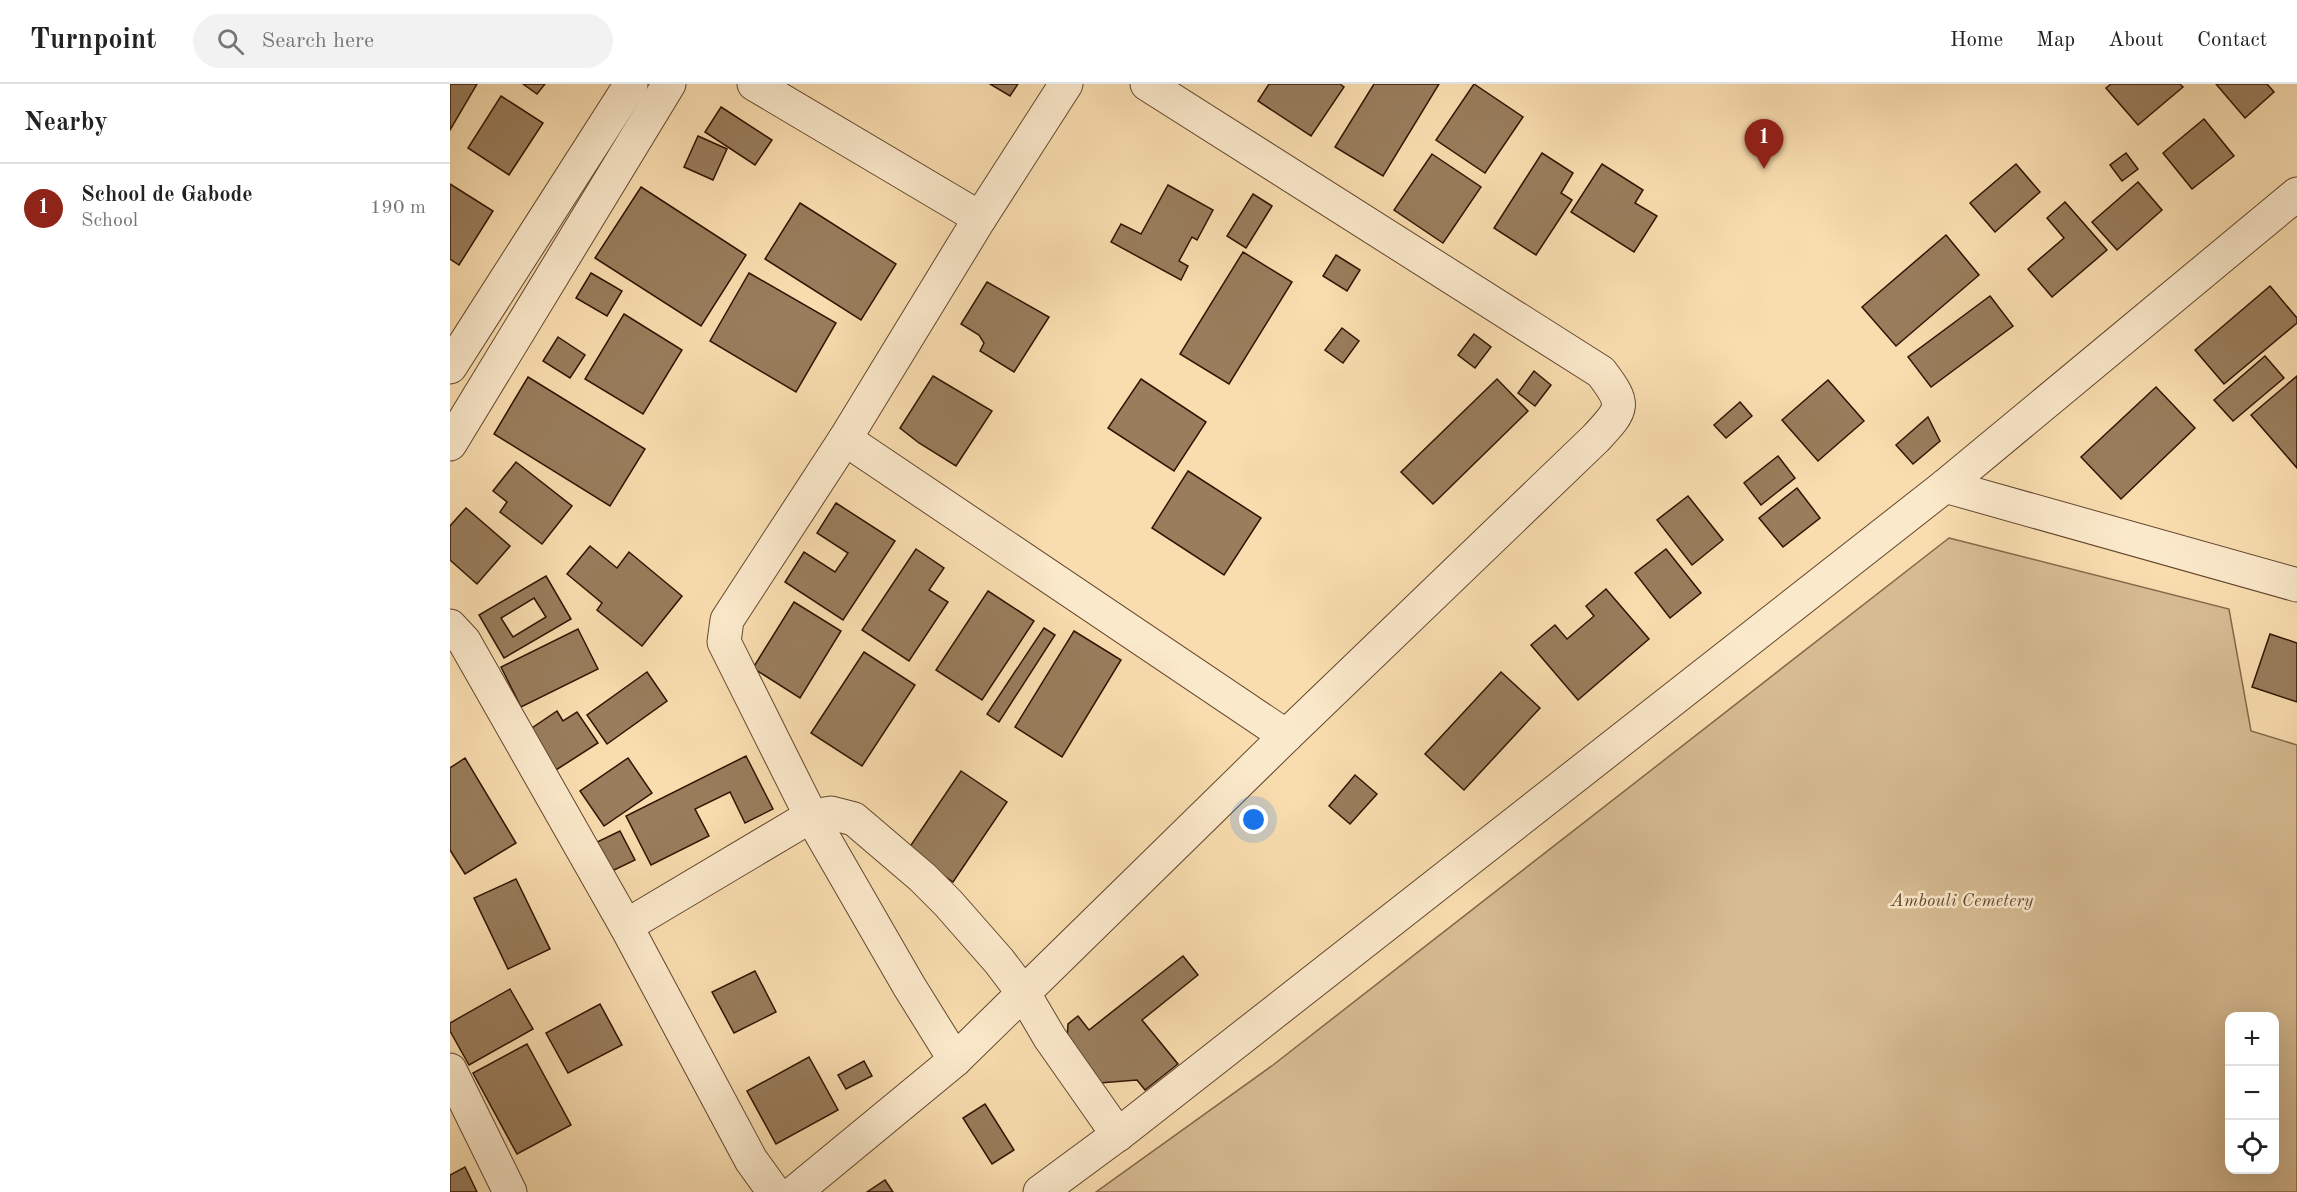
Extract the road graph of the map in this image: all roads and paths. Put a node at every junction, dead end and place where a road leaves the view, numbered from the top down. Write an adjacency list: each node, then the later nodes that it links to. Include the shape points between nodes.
1 (631, 84): 8 (street)
2 (669, 84): 10 (street)
3 (754, 84): 7 (street)
4 (1066, 84): 7 (street)
5 (1147, 84): 14 (street, via 1601,372 1617,394 1619,407 1614,419 1596,438)
6 (2297, 194): 11 (street)
7 (980, 218): 9 (street)
8 (450, 367)
9 (845, 439): 14 (street); 15 (street, via 727,620 724,642)
10 (450, 444)
11 (1945, 486): 12 (street); 20 (street)
12 (2297, 585)
13 (450, 626): 16 (street, via 464,641)
14 (1286, 736): 17 (street)
15 (811, 816): 16 (street); 17 (street, via 831,813 854,819 876,836 948,903); 18 (street)
16 (626, 926): 22 (street, via 752,1160)
17 (1024, 994): 18 (street); 20 (street)
18 (955, 1060): 23 (street)
19 (450, 1070): 21 (street)
20 (1118, 1135): 24 (street)
21 (510, 1192)
22 (774, 1192)
23 (795, 1192)
24 (1040, 1192)

